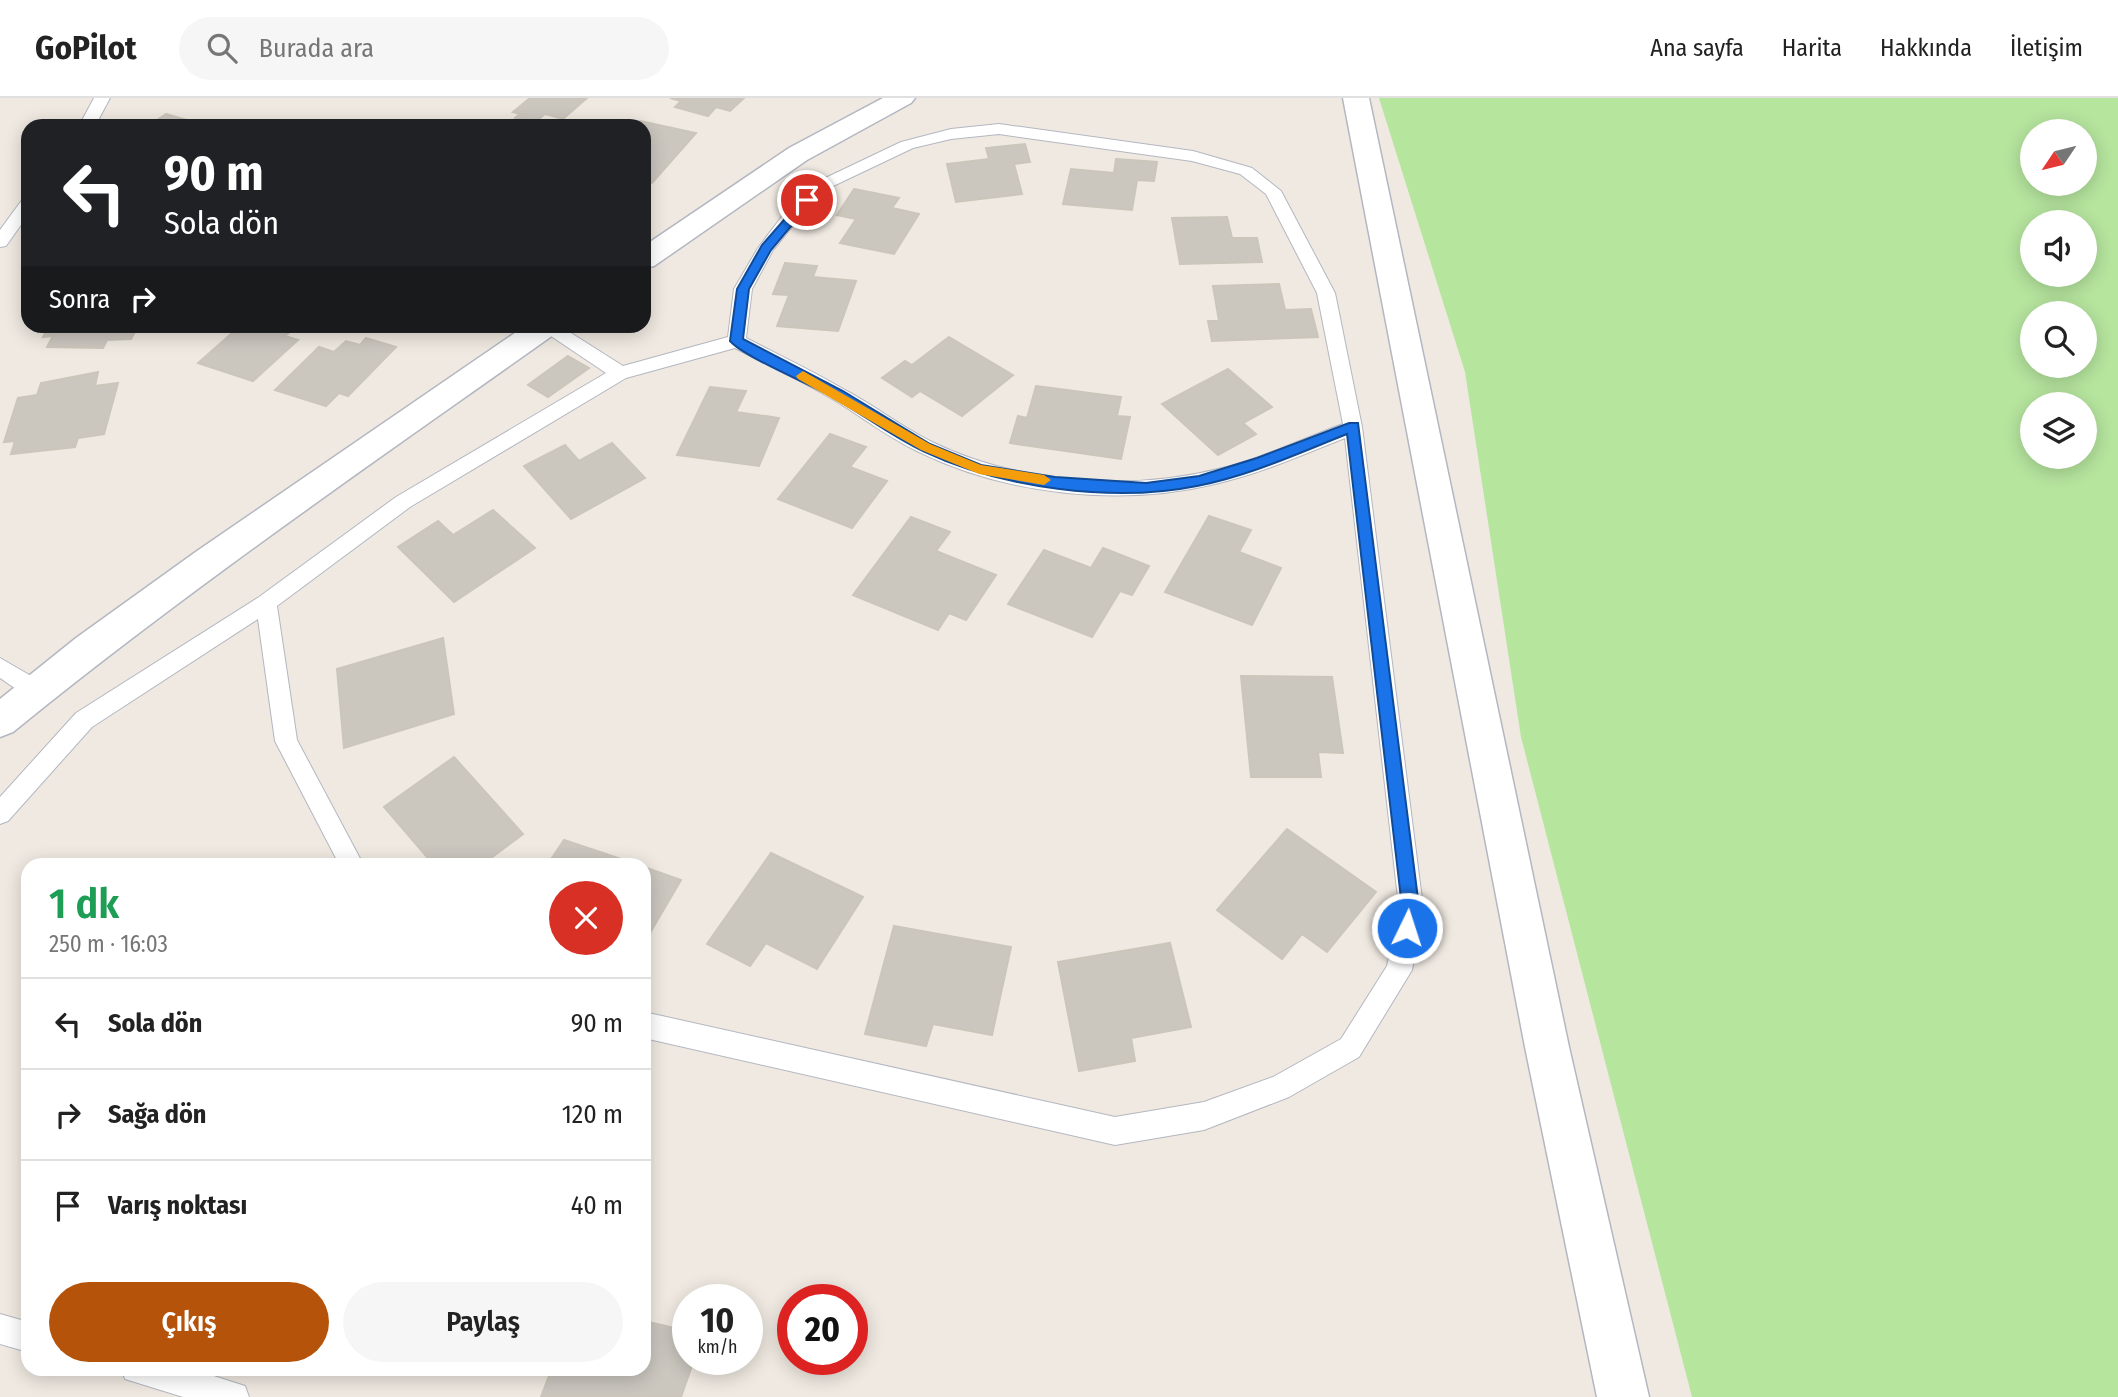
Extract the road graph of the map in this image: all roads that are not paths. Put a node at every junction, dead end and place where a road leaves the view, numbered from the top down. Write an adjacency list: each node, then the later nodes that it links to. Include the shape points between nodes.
1 (102, 98): 4 (lane)
2 (902, 98): 7 (street, via 798,154)
3 (1356, 98): 24 (street, via 1547,1047)
4 (92, 119)
5 (21, 214): 6 (lane)
6 (0, 242)
7 (651, 254)
8 (537, 333): 15 (street, via 209,561)
9 (558, 333): 11 (lane)
10 (737, 341): 11 (lane); 12 (lane, via 926,447 979,469 1055,482 1146,489 1199,481); 12 (lane, via 743,289 766,248 823,185 907,145 999,129 1192,156 1245,171 1273,191 1326,293)
11 (620, 373): 13 (lane, via 403,502)
12 (1353, 427): 19 (lane, via 1411,907 1399,970 1350,1048 1280,1088 1204,1116 1115,1131)
13 (266, 603): 17 (lane, via 84,720); 18 (lane, via 286,741)
14 (0, 667): 15 (lane)
15 (37, 690): 16 (street)
16 (0, 721)
17 (0, 814)
18 (348, 858)
19 (651, 1027)
20 (0, 1329): 21 (lane)
21 (21, 1335)
22 (163, 1376): 23 (lane)
23 (234, 1397)
24 (1623, 1397)

